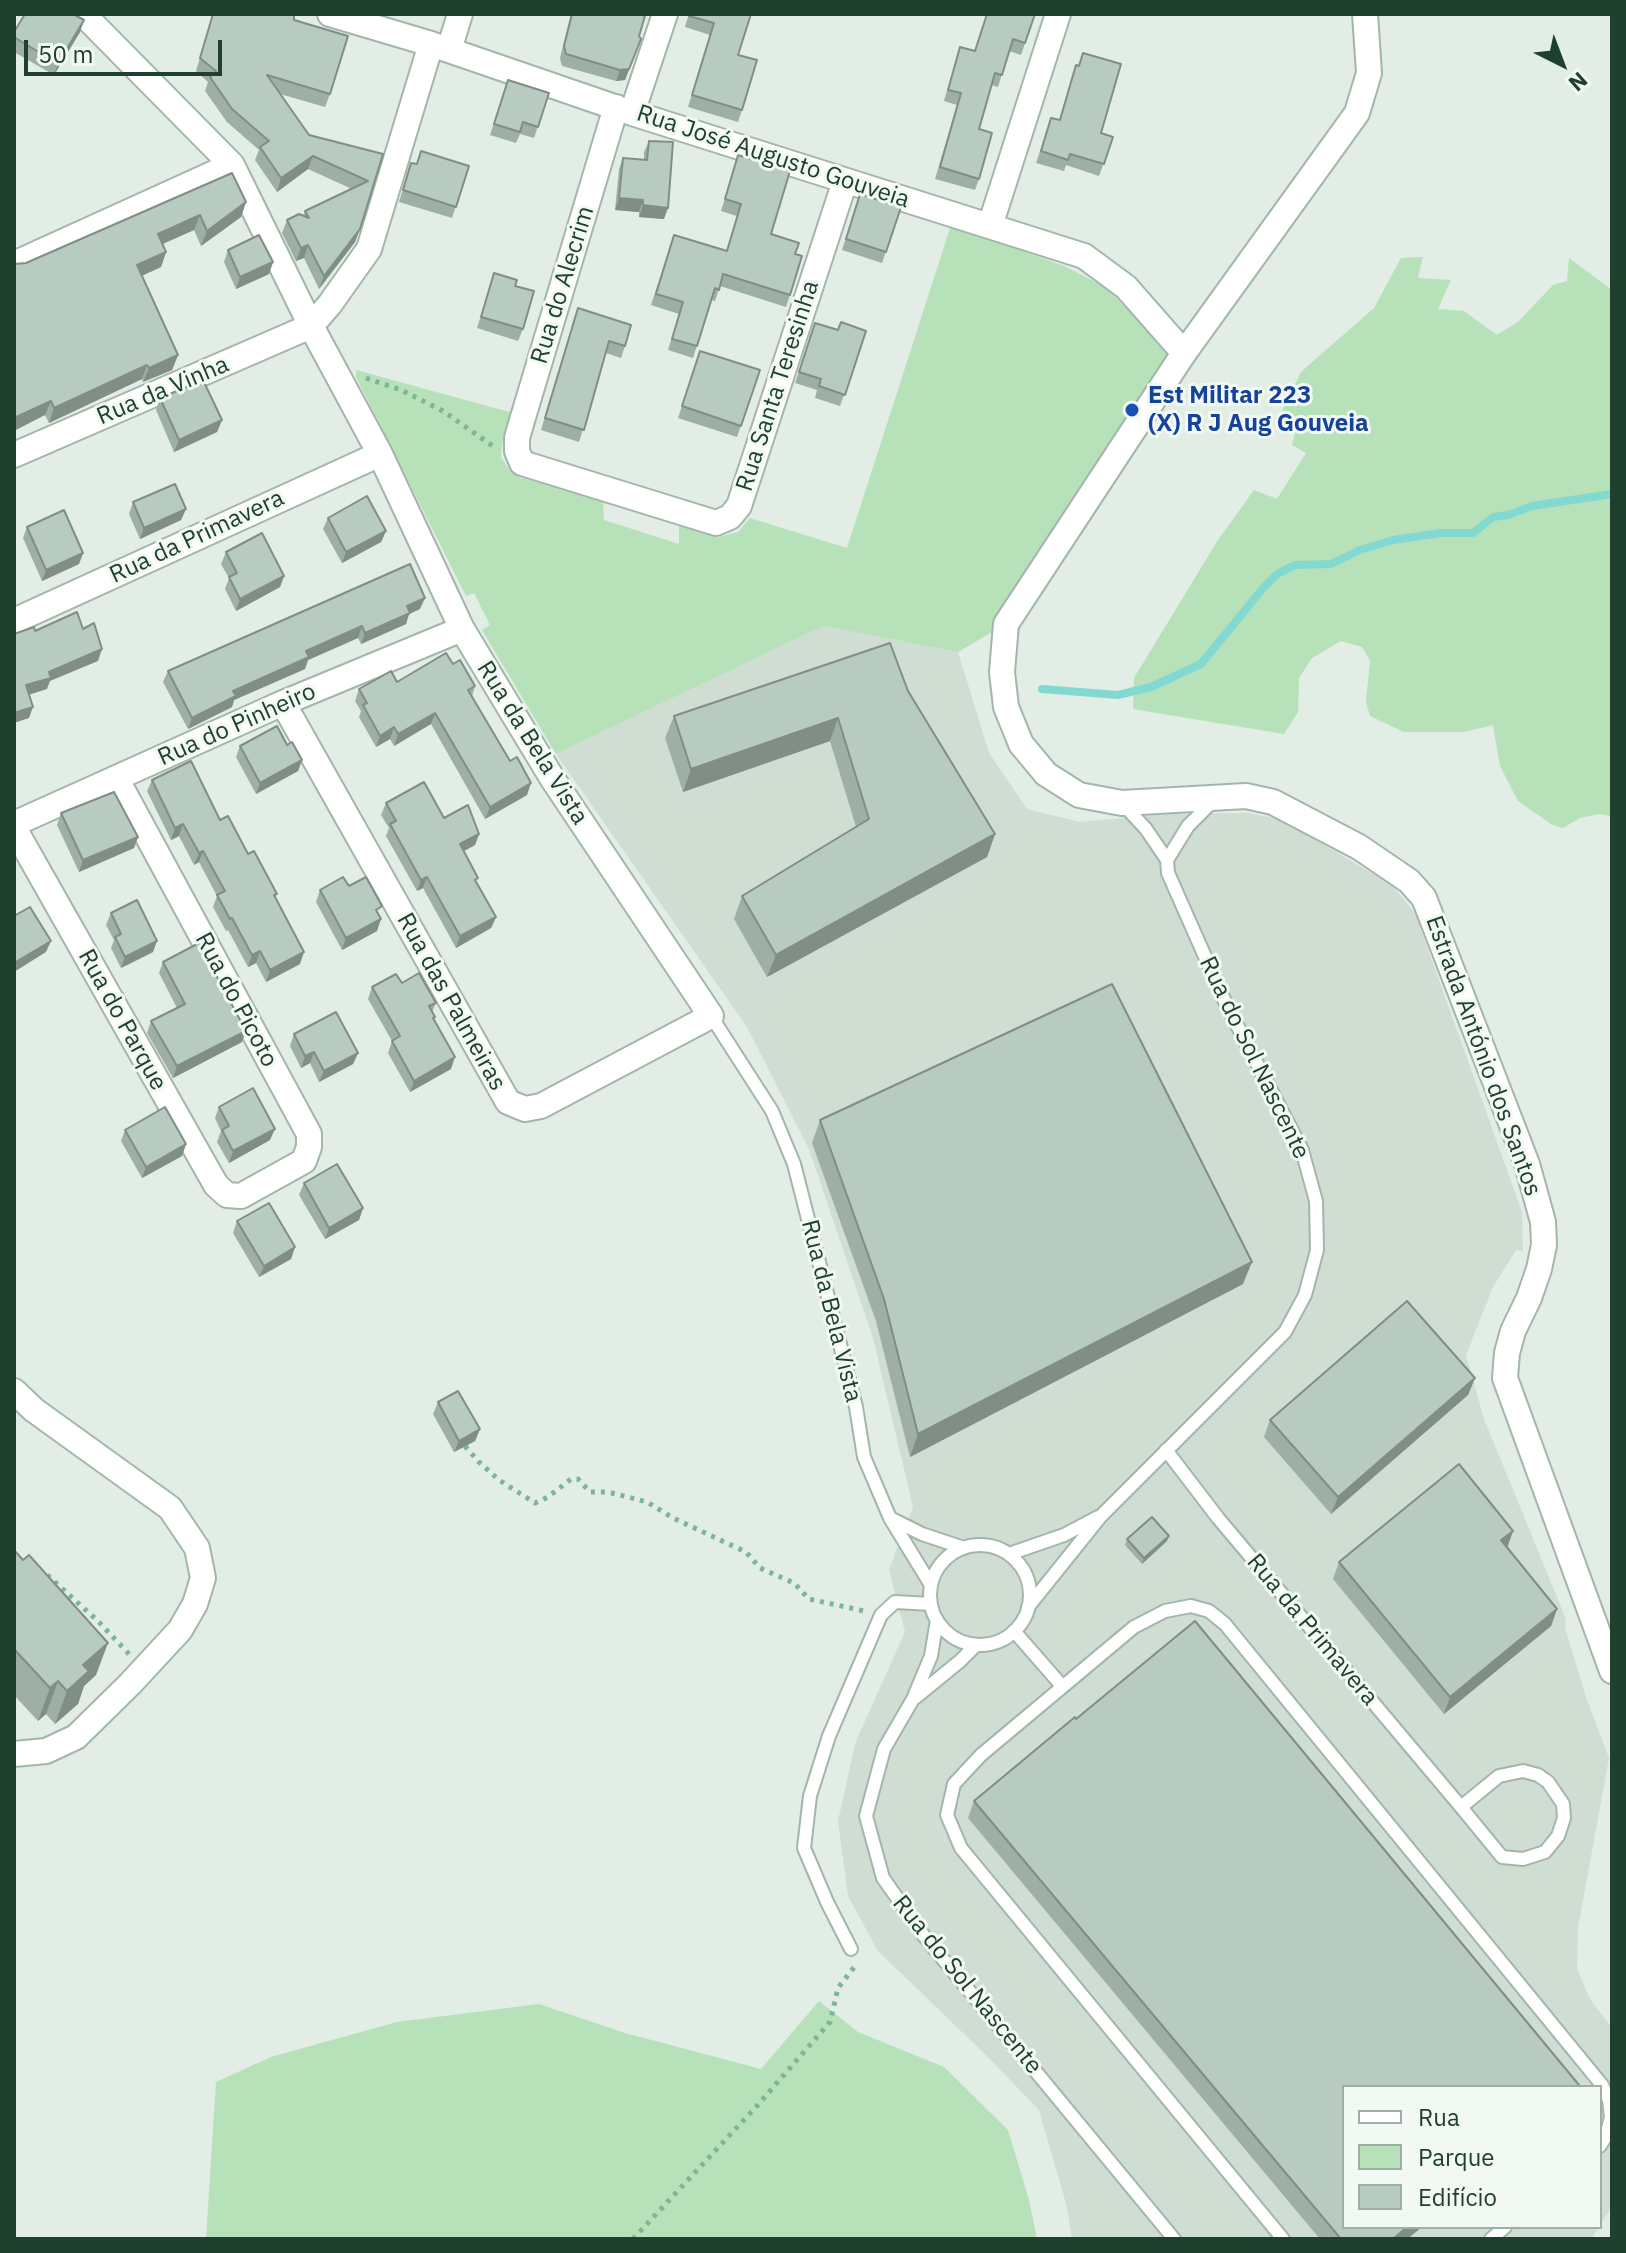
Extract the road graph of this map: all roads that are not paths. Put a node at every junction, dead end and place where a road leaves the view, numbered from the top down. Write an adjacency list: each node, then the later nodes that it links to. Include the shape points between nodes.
1 (83, 14): 9 (street, Rua da Bela Vista)
2 (330, 14): 7 (street, Rua José Augusto Gouveia)
3 (460, 14): 7 (street)
4 (665, 14): 8 (street, Rua do Alecrim)
5 (1058, 14): 11 (street)
6 (1365, 14): 14 (street, Estrada António dos Santos, via 1369,73 1357,113)
7 (440, 47): 8 (street, Rua José Augusto Gouveia); 13 (street, via 369,249)
8 (624, 110): 10 (street, Rua José Augusto Gouveia); 17 (street, Rua do Alecrim, via 521,424)
9 (232, 165): 12 (street); 13 (street, Rua da Bela Vista)
10 (845, 181): 11 (street, Rua José Augusto Gouveia); 17 (street, Rua Santa Teresinha, via 739,506 730,517 716,523)
11 (990, 226): 14 (street, Rua José Augusto Gouveia, via 1084,256 1126,287)
12 (14, 264)
13 (311, 326): 15 (street, Rua da Bela Vista); 16 (street, Rua da Vinha)
14 (1184, 353): 23 (street, Estrada António dos Santos, via 1006,624 1006,707 1021,744 1046,774 1079,795)
15 (380, 454): 18 (street, Rua da Primavera); 19 (street, Rua da Bela Vista)
16 (14, 455)
17 (520, 457)
18 (14, 621)
19 (462, 629): 20 (street, Rua do Pinheiro); 26 (street, Rua da Bela Vista, via 552,778)
20 (283, 703): 21 (street, Rua do Pinheiro); 26 (street, Rua das Palmeiras, via 508,1102 525,1109 541,1106)
21 (116, 778): 24 (street, Rua do Pinheiro); 27 (street, Rua do Picoto, via 309,1134 304,1161)
22 (1216, 797): 23 (street, Estrada António dos Santos); 25 (lane, via 1188,826); 40 (street, Estrada António dos Santos, via 1273,802 1359,847 1409,881 1424,898 1527,1164 1543,1222 1539,1269 1513,1331 1505,1378)
23 (1122, 803): 25 (lane, Rua do Sol Nascente)
24 (14, 826): 27 (street, Rua do Parque, via 216,1185 227,1195)
25 (1167, 860): 29 (lane, Rua do Sol Nascente, via 1168,873 1226,1004 1302,1150 1316,1201 1317,1250 1305,1295 1285,1332)
26 (711, 1016): 31 (lane, Rua da Bela Vista, via 772,1111 794,1164 864,1457)
27 (241, 1196)
28 (14, 1391): 43 (street, via 170,1508 197,1548 203,1578 180,1630 76,1737 46,1751)
29 (1166, 1450): 30 (lane, Rua do Sol Nascente); 44 (lane, Rua da Primavera)
30 (1101, 1516): 33 (lane); 36 (lane)
31 (890, 1518): 32 (lane); 34 (lane, Rua da Bela Vista)
32 (964, 1548): 33 (lane, via 994,1547); 34 (lane, via 937,1569)
33 (1009, 1554): 36 (lane, via 1027,1578)
34 (931, 1585): 35 (lane)
35 (931, 1604): 37 (lane); 45 (lane, via 895,1602 881,1615 829,1736 810,1796 804,1848)
36 (1028, 1607): 38 (lane)
37 (937, 1620): 39 (lane, via 960,1641); 42 (lane, via 931,1656)
38 (1014, 1631): 39 (lane); 41 (lane)
39 (976, 1645): 42 (lane)
40 (1612, 1671)
41 (1062, 1686): 47 (lane, via 1134,1627 1165,1611 1191,1606 1209,1611 1225,1624); 50 (lane, via 954,1784 947,1815 961,1848)
42 (913, 1699): 49 (lane, Rua do Sol Nascente, via 884,1749 866,1816 883,1878 924,1936)
43 (14, 1754)
44 (1461, 1807): 44 (lane, Rua da Primavera, via 1502,1857 1523,1859 1545,1852 1564,1818 1563,1804 1548,1782 1523,1771 1499,1776)
45 (851, 1949)
46 (1602, 2085): 48 (lane, via 1611,2117)
47 (1602, 2085)
48 (1602, 2143)
49 (1174, 2239)
50 (1283, 2239)

